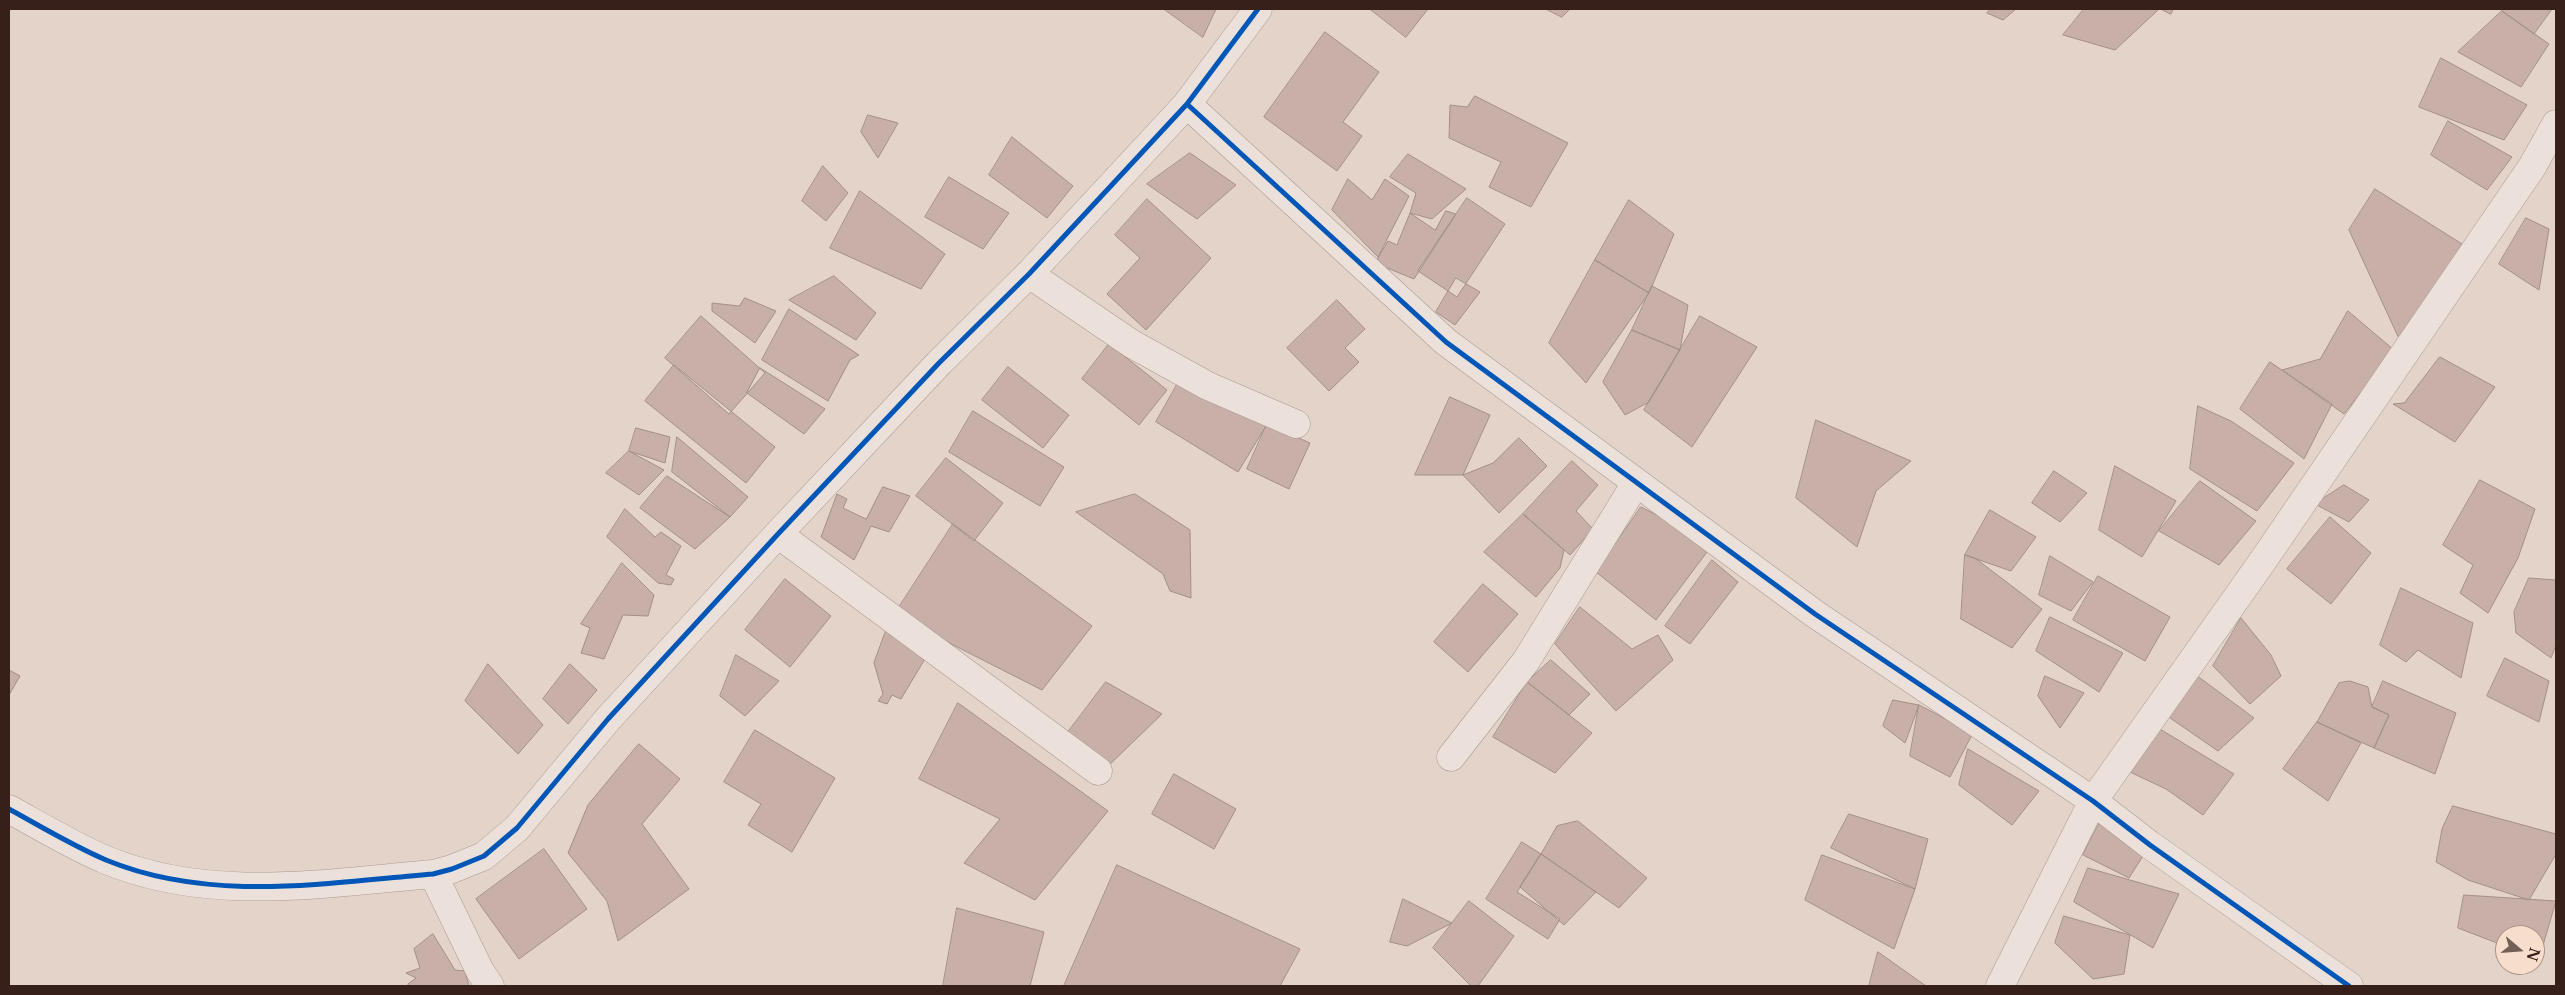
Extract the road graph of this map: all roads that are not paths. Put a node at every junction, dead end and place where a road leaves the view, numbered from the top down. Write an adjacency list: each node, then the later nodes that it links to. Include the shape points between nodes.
1 (1258, 9): 2 (street)
2 (1187, 104): 4 (street); 6 (street, via 1446,342)
3 (2556, 124): 10 (street, via 2532,167 2470,258 2262,562)
4 (1029, 274): 5 (street, via 1132,344 1208,386); 7 (street, via 939,363)
5 (1296, 424)
6 (1636, 483): 8 (street, via 1526,661); 10 (street, via 1815,614)
7 (778, 534): 9 (street); 12 (street, via 608,718 517,828 484,856)
8 (1451, 757)
9 (1098, 771)
10 (2093, 801): 14 (street); 15 (street)
11 (9, 809): 12 (street, via 107,860 213,886 257,887)
12 (432, 874): 13 (street)
13 (490, 986)
14 (2000, 986)
15 (2350, 986)

